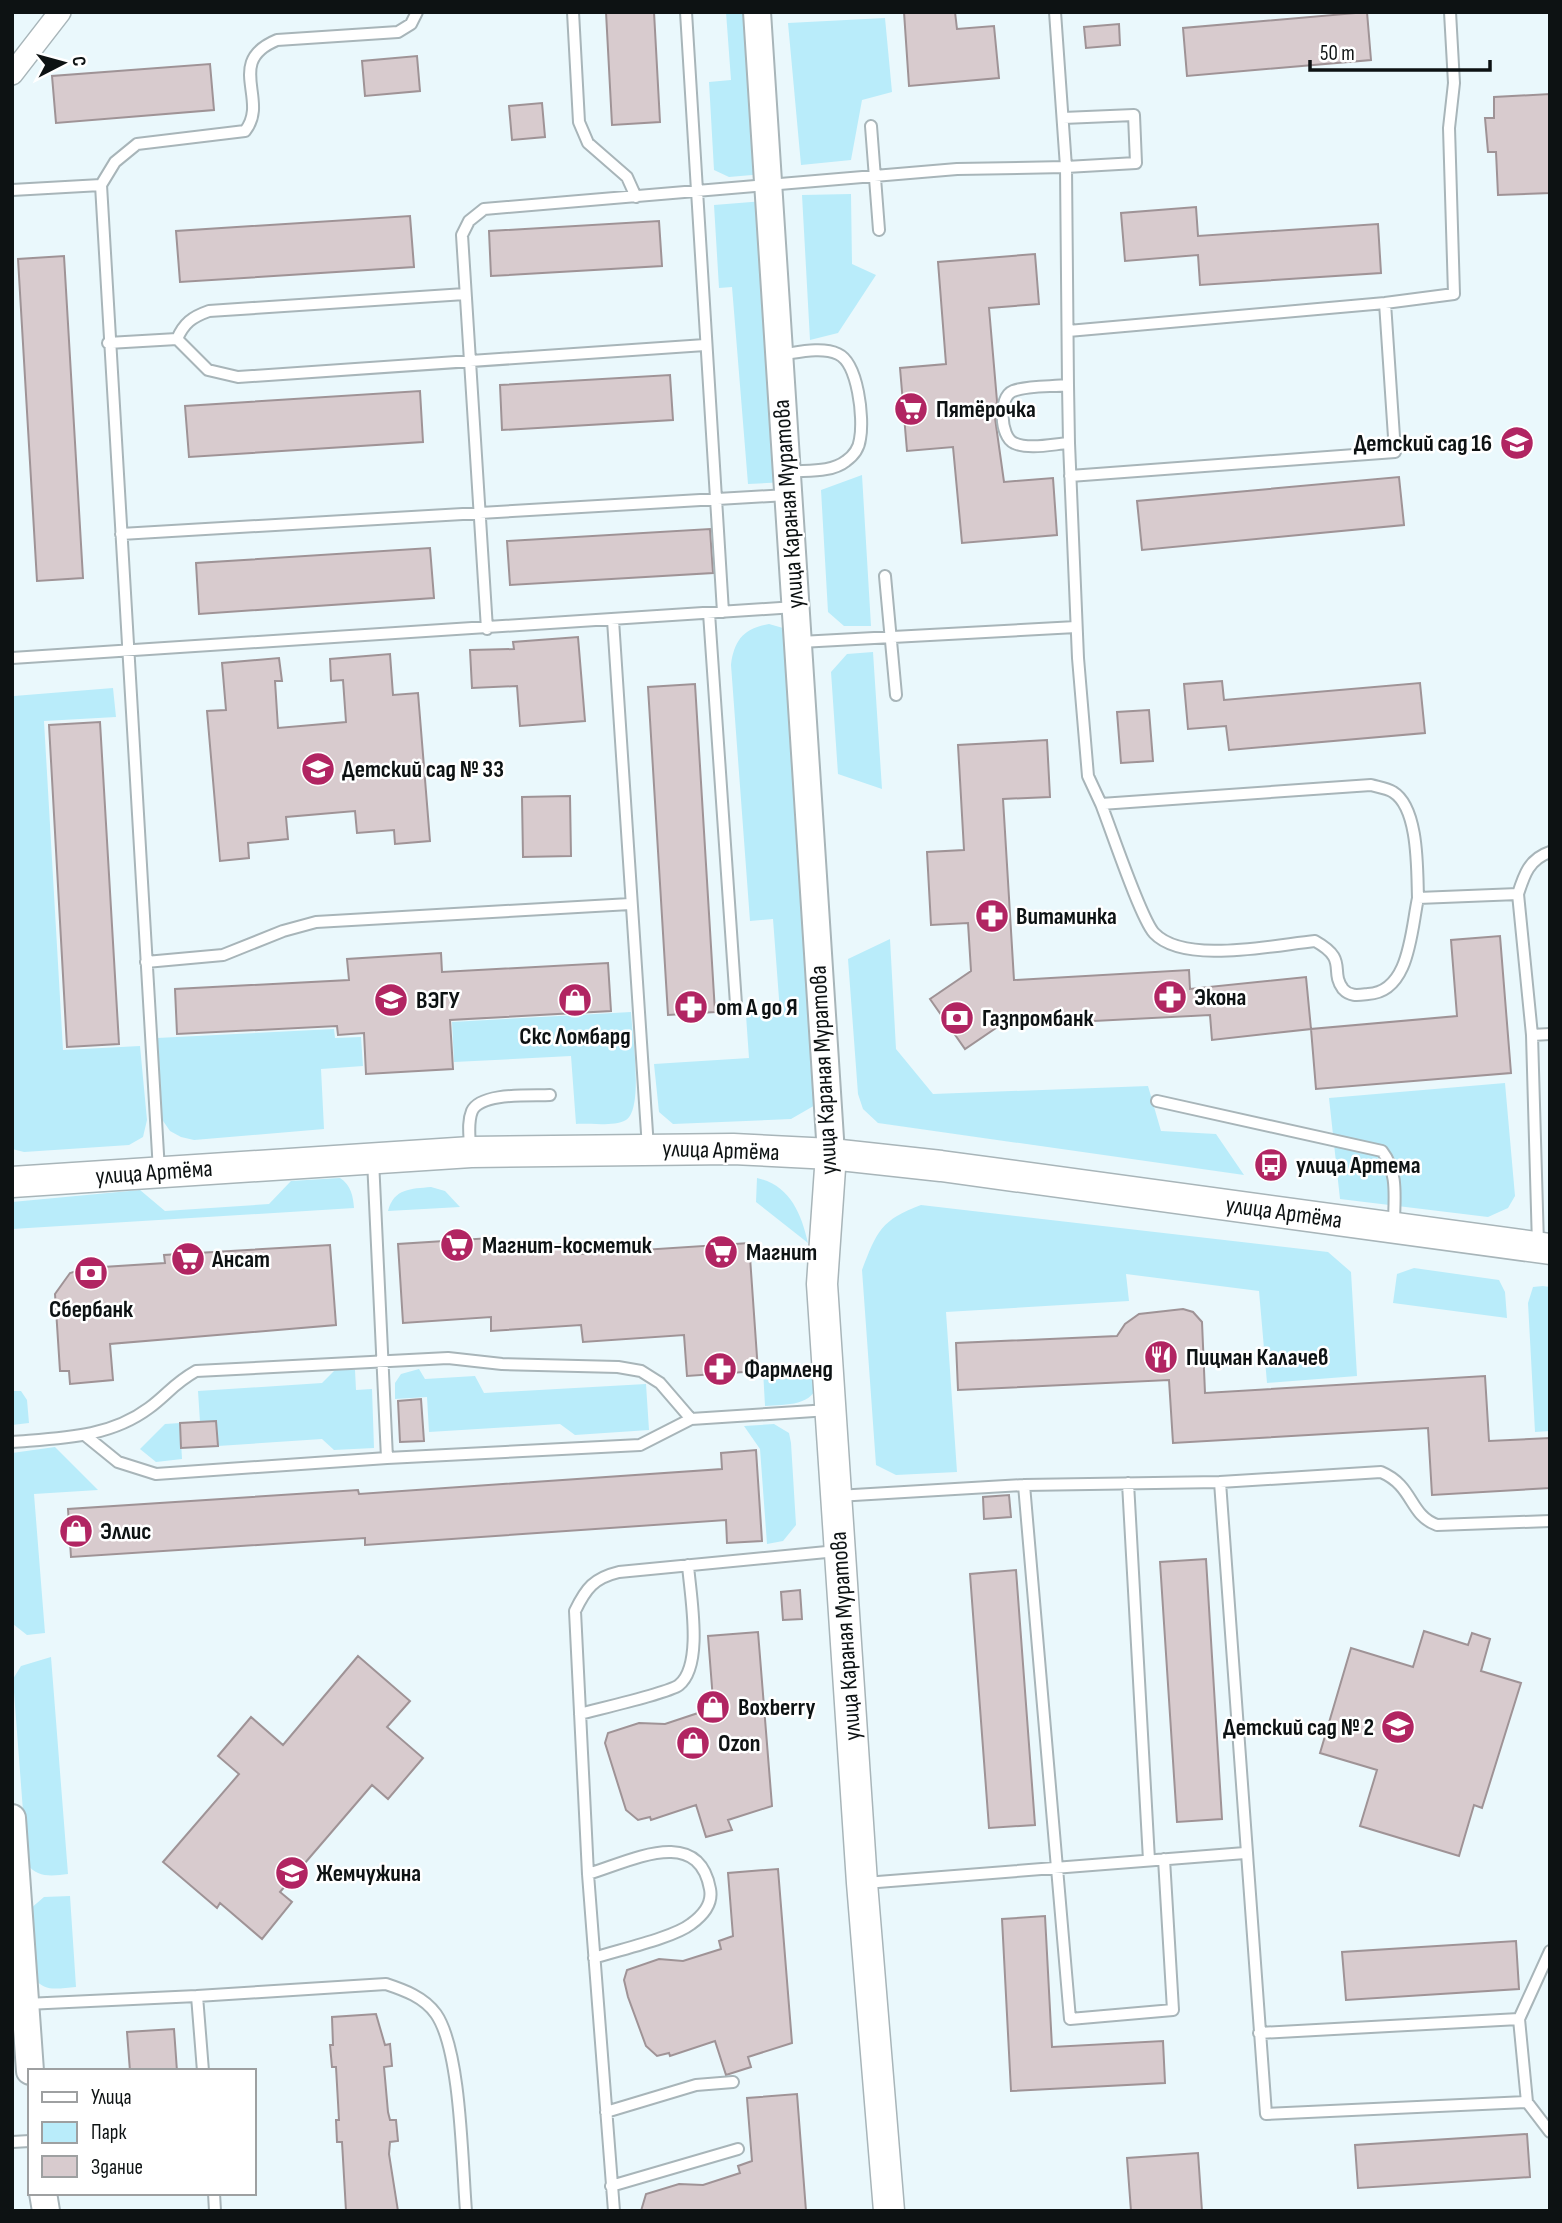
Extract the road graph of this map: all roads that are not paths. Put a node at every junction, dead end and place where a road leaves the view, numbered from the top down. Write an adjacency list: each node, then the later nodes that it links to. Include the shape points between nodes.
1 (60, 12): 8 (street)
2 (417, 12): 13 (lane, via 411,24 398,32 276,40 263,46 249,69 253,113 245,131 137,144 115,162)
3 (573, 12): 17 (lane, via 579,122 588,144 627,177)
4 (686, 12): 16 (lane)
5 (757, 12): 14 (street, улица Караная Муратова)
6 (1055, 12): 9 (lane)
7 (1450, 12): 20 (lane, via 1454,294)
8 (12, 74)
9 (1063, 118): 11 (lane); 11 (lane, via 1134,115 1136,163)
10 (871, 126): 12 (lane)
11 (1066, 167): 12 (lane); 21 (lane)
12 (875, 176): 14 (lane); 18 (lane)
13 (101, 185): 15 (lane); 23 (lane)
14 (767, 186): 16 (lane); 25 (street, улица Караная Муратова)
15 (12, 190)
16 (698, 193): 17 (lane); 24 (lane)
17 (636, 197): 19 (lane, via 484,209 469,221 462,235)
18 (879, 230)
19 (466, 294): 22 (lane, via 209,312 183,326); 26 (lane)
20 (1385, 303): 21 (lane); 29 (lane, via 1395,452)
21 (1068, 331): 27 (lane)
22 (177, 339): 23 (lane); 26 (lane, via 208,370 238,377)
23 (108, 343): 33 (lane)
24 (705, 345): 26 (lane); 31 (lane)
25 (777, 355): 30 (street, улица Караная Муратова); 30 (lane, via 826,351 849,362 856,375 860,438 856,451 834,468)
26 (469, 360): 32 (lane)
27 (1068, 385): 28 (lane); 28 (lane, via 1017,390 1003,402 1006,435 1011,442)
28 (1069, 443): 29 (lane)
29 (1070, 476): 39 (lane)
30 (786, 484): 31 (lane); 35 (street, улица Караная Муратова)
31 (715, 501): 32 (lane); 36 (lane)
32 (480, 514): 33 (lane); 40 (lane)
33 (121, 534): 43 (lane)
34 (886, 576): 41 (lane)
35 (795, 607): 36 (lane); 42 (street, улица Караная Муратова)
36 (723, 612): 37 (lane)
37 (709, 613): 38 (lane); 52 (lane)
38 (613, 620): 40 (lane); 50 (lane)
39 (1076, 627): 41 (lane); 46 (lane, via 1088,776)
40 (487, 629): 43 (lane)
41 (891, 637): 42 (lane); 45 (lane)
42 (798, 642): 59 (street, улица Караная Муратова)
43 (128, 653): 44 (lane); 51 (lane)
44 (12, 658)
45 (896, 695)
46 (1101, 804): 49 (lane, via 1371,785 1394,792 1405,808 1414,834); 49 (lane, via 1153,932 1172,946 1194,951 1315,941 1329,948 1338,961 1346,992 1381,994 1402,968)
47 (1550, 852): 48 (lane, via 1539,856 1524,872)
48 (1518, 894): 49 (lane); 54 (lane)
49 (1418, 898)
50 (630, 904): 51 (lane, via 316,922 223,955); 57 (lane)
51 (146, 962): 61 (lane)
52 (736, 1004)
53 (1550, 1034): 54 (lane)
54 (1532, 1035): 64 (lane)
55 (551, 1095): 58 (lane, via 485,1098 473,1108 469,1121)
56 (1157, 1101): 63 (lane, via 1382,1151 1394,1178)
57 (648, 1148): 58 (main road, улица Артёма); 59 (main road, улица Артёма)
58 (471, 1152): 60 (main road, улица Артёма)
59 (831, 1154): 63 (main road, улица Артёма); 66 (main road, улица Караная Муратова, via 822,1284)
60 (372, 1158): 61 (main road, улица Артёма); 65 (lane)
61 (159, 1171): 62 (main road, улица Артёма)
62 (12, 1182)
63 (1394, 1228): 64 (main road, улица Артёма)
64 (1544, 1248)
65 (382, 1360): 67 (lane, via 448,1358 641,1371 660,1383); 68 (lane, via 197,1371 173,1384 149,1408); 70 (lane)
66 (829, 1410): 67 (lane); 74 (main road, улица Караная Муратова)
67 (691, 1419): 70 (lane, via 640,1445)
68 (86, 1436): 69 (lane); 70 (lane, via 118,1462 156,1474)
69 (12, 1441)
70 (387, 1458)
71 (1220, 1482): 72 (lane); 75 (lane, via 1381,1472 1397,1479 1419,1513 1437,1525); 80 (lane)
72 (1128, 1483): 73 (lane); 82 (lane)
73 (1024, 1485): 74 (lane); 83 (lane)
74 (834, 1496): 76 (main road, улица Караная Муратова)
75 (1550, 1521)
76 (839, 1551): 77 (lane); 85 (main road, улица Караная Муратова)
77 (688, 1564): 78 (lane, via 694,1653 690,1672 678,1686); 78 (lane, via 619,1572 600,1577 585,1590 575,1611)
78 (580, 1714): 84 (lane)
79 (12, 1818): 89 (street)
80 (1245, 1853): 81 (lane); 91 (lane)
81 (1164, 1859): 82 (lane); 83 (lane, via 1173,2010 1070,2019)
82 (1149, 1860): 83 (lane)
83 (1057, 1868): 85 (lane)
84 (588, 1874): 87 (lane); 87 (lane, via 669,1850 687,1853 699,1862 711,1890 706,1912 688,1927)
85 (862, 1883): 102 (main road, улица Караная Муратова)
86 (1550, 1951): 90 (lane)
87 (594, 1958): 96 (lane)
88 (197, 1996): 89 (lane); 93 (lane); 100 (lane, via 386,1984 414,1994 435,2013 451,2045)
89 (19, 2004): 92 (street)
90 (1519, 2019): 91 (lane); 95 (lane)
91 (1259, 2033): 95 (lane, via 1266,2114)
92 (30, 2069)
93 (203, 2069)
94 (733, 2082): 96 (lane, via 696,2085)
95 (1527, 2102): 97 (lane)
96 (606, 2112): 99 (lane)
97 (1550, 2132)
98 (738, 2149): 99 (lane)
99 (611, 2186): 101 (lane)
100 (466, 2211)
101 (614, 2211)
102 (889, 2211)

